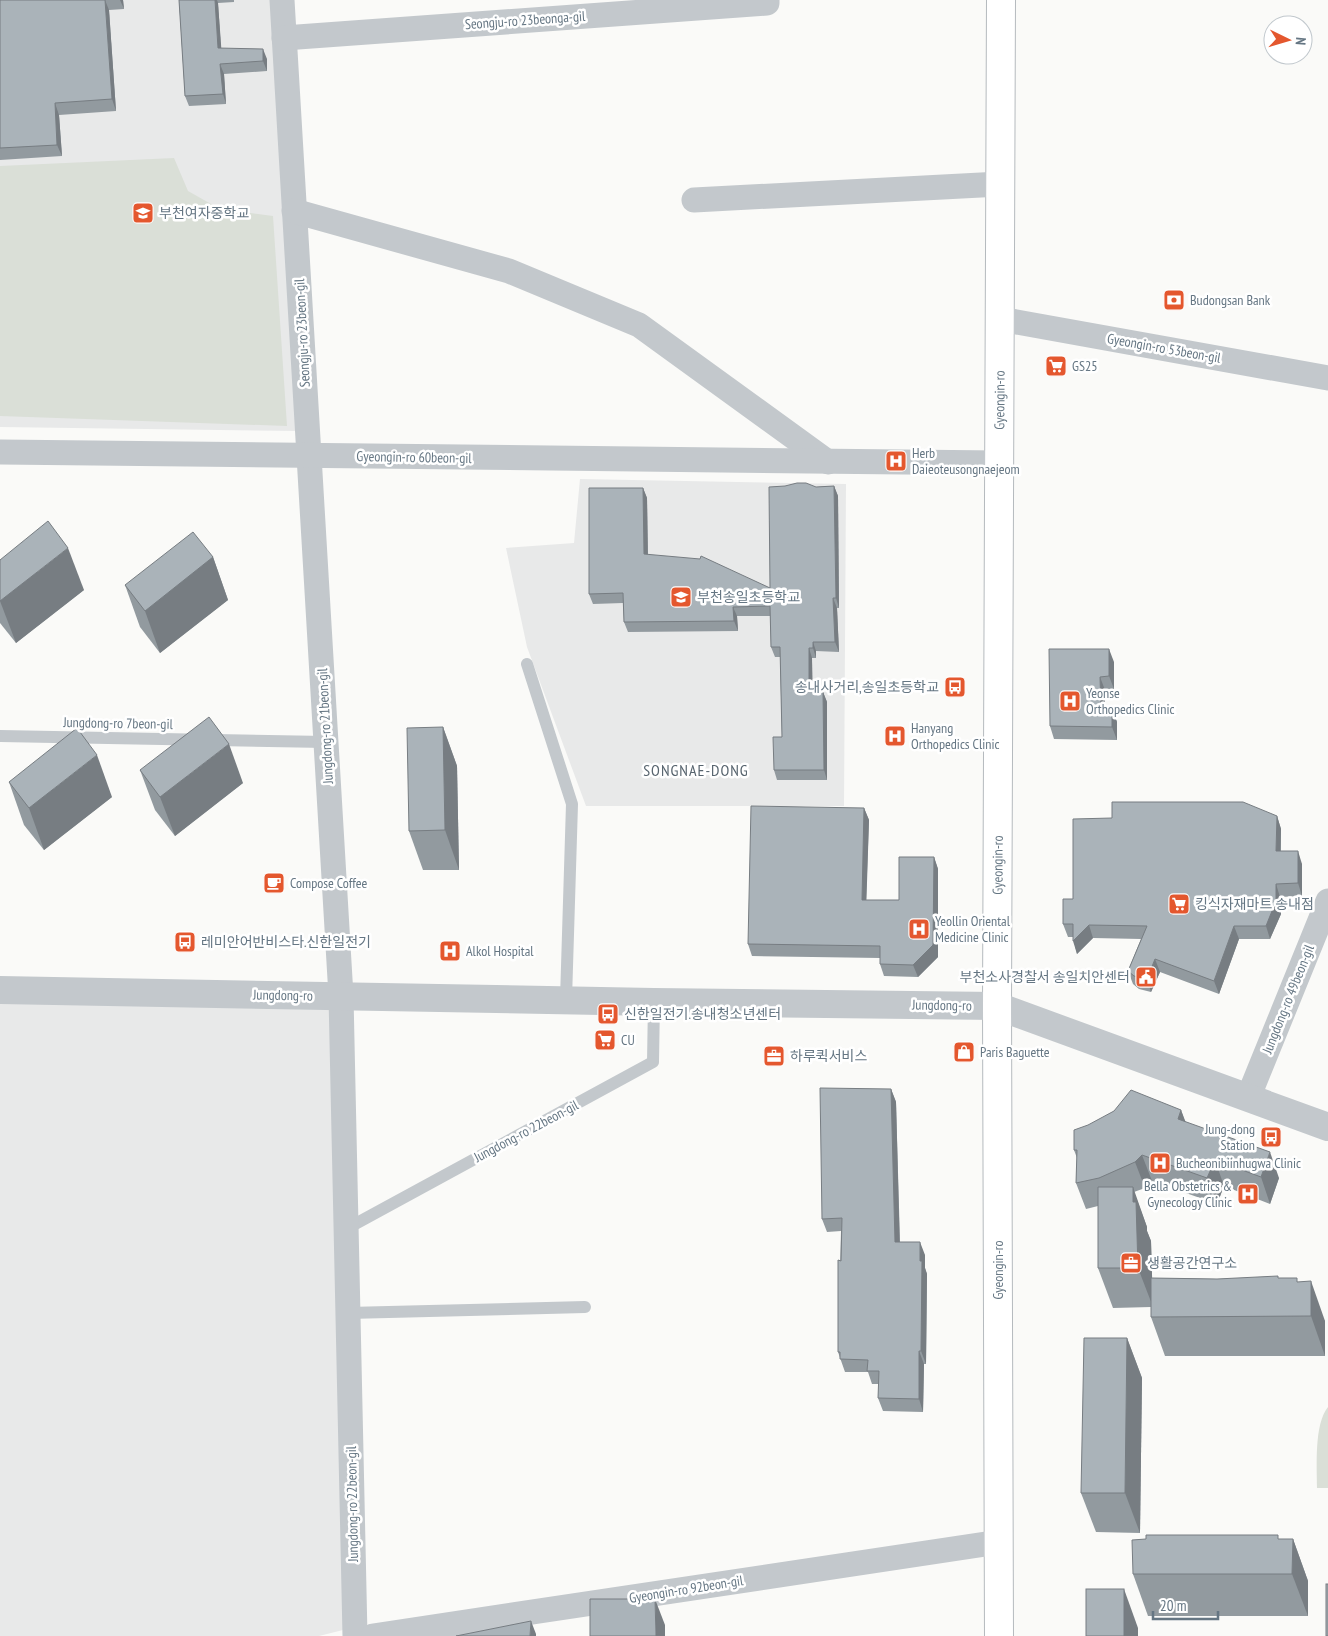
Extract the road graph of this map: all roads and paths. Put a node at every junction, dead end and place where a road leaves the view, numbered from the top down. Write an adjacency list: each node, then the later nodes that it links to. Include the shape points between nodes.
1 (282, 0): 4 (street, Seongju-ro 23beon-gil)
2 (1001, 0): 5 (main road, Gyeongin-ro)
3 (767, 1): 4 (street, Seongju-ro 23beonga-gil)
4 (284, 38): 7 (street, Seongju-ro 23beon-gil)
5 (1000, 184): 6 (street); 8 (main road, Gyeongin-ro)
6 (694, 200)
7 (294, 211): 11 (street, Seongju-ro 23beon-gil); 12 (street, via 509,271 639,325)
8 (1000, 319): 9 (street, Gyeongin-ro 53beon-gil); 13 (main road, Gyeongin-ro)
9 (1328, 378)
10 (0, 452): 11 (street, Gyeongin-ro 60beon-gil)
11 (309, 456): 12 (street, Gyeongin-ro 60beon-gil); 16 (street, Jungdong-ro 21beon-gil)
12 (828, 462): 13 (street, Gyeongin-ro 60beon-gil)
13 (999, 463): 22 (main road, Gyeongin-ro)
14 (527, 664): 20 (lane, via 572,804)
15 (0, 736): 16 (lane, Jungdong-ro 7beon-gil)
16 (326, 742): 19 (street, Jungdong-ro 21beon-gil)
17 (1328, 901): 23 (street, Jungdong-ro 49beon-gil)
18 (0, 990): 19 (street, Jungdong-ro)
19 (341, 996): 20 (street, Jungdong-ro); 28 (street, Jungdong-ro 22beon-gil)
20 (566, 1000): 21 (street, Jungdong-ro)
21 (654, 1002): 22 (street, Jungdong-ro); 28 (lane, Jungdong-ro 22beon-gil, via 653,1062)
22 (997, 1006): 23 (street, Jungdong-ro); 31 (main road, Gyeongin-ro)
23 (1248, 1098): 24 (street, Jungdong-ro)
24 (1299, 1117): 25 (street, Jungdong-ro); 26 (street, Jungdong-ro); 27 (street, Jungdong-ro)
25 (1328, 1120)
26 (1328, 1127)
27 (1328, 1136)
28 (346, 1229): 30 (street, Jungdong-ro 22beon-gil)
29 (585, 1307): 30 (lane)
30 (348, 1313): 32 (street, Jungdong-ro 22beon-gil)
31 (999, 1542): 33 (street, Gyeongin-ro 92beon-gil); 34 (main road, Gyeongin-ro)
32 (355, 1636)
33 (373, 1636)
34 (999, 1636)

